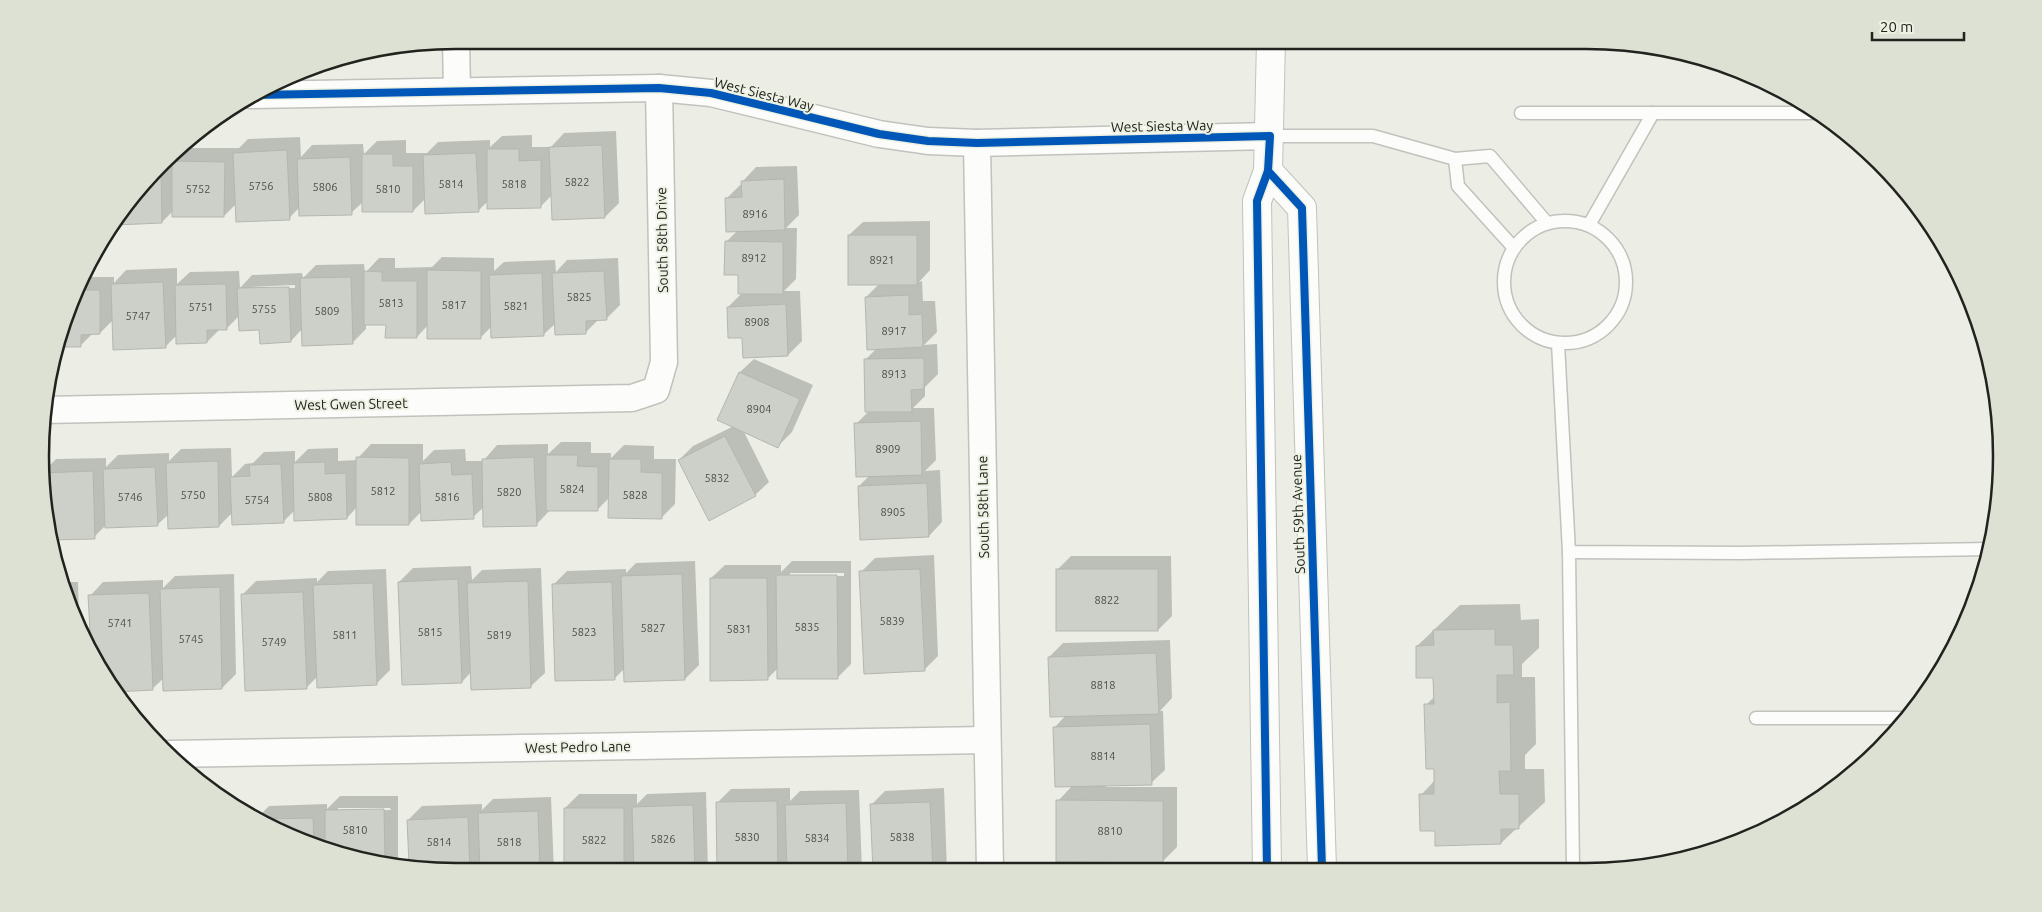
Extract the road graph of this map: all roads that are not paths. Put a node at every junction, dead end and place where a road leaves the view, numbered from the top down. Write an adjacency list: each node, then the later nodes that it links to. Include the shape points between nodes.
1 (456, 49): 4 (street)
2 (1272, 49): 9 (main road)
3 (659, 88): 4 (street, West Siesta Way); 10 (street, West Siesta Way, via 711,93 879,134); 17 (street, South 58th Drive, via 664,362)
4 (457, 90): 5 (street, West Siesta Way)
5 (271, 94)
6 (1653, 113): 7 (lane); 8 (lane); 14 (lane)
7 (1806, 113)
8 (1521, 114)
9 (1270, 136): 10 (street, West Siesta Way); 11 (lane, via 1373,136); 12 (main road)
10 (977, 143): 23 (street, South 58th Lane)
11 (1455, 159): 13 (lane, via 1490,156); 15 (lane, via 1458,186)
12 (1268, 172): 26 (main road, via 1257,201); 27 (main road, South 59th Avenue, via 1302,208)
13 (1547, 223): 14 (lane, via 1568,220); 15 (lane, via 1528,232)
14 (1589, 225): 16 (lane, via 1606,236 1618,251 1625,268 1626,288 1621,307 1611,323 1596,335 1577,342)
15 (1514, 248): 16 (lane, via 1505,267 1504,288 1510,309 1522,326 1539,338)
16 (1558, 343): 20 (lane)
17 (656, 390): 18 (street, West Gwen Street, via 632,398)
18 (51, 410)
19 (1982, 549): 20 (lane)
20 (1569, 552): 28 (lane)
21 (1756, 718): 22 (lane)
22 (1898, 718)
23 (987, 740): 24 (street, West Pedro Lane); 25 (street, South 58th Lane)
24 (178, 754)
25 (990, 863)
26 (1266, 863)
27 (1322, 863)
28 (1573, 863)

